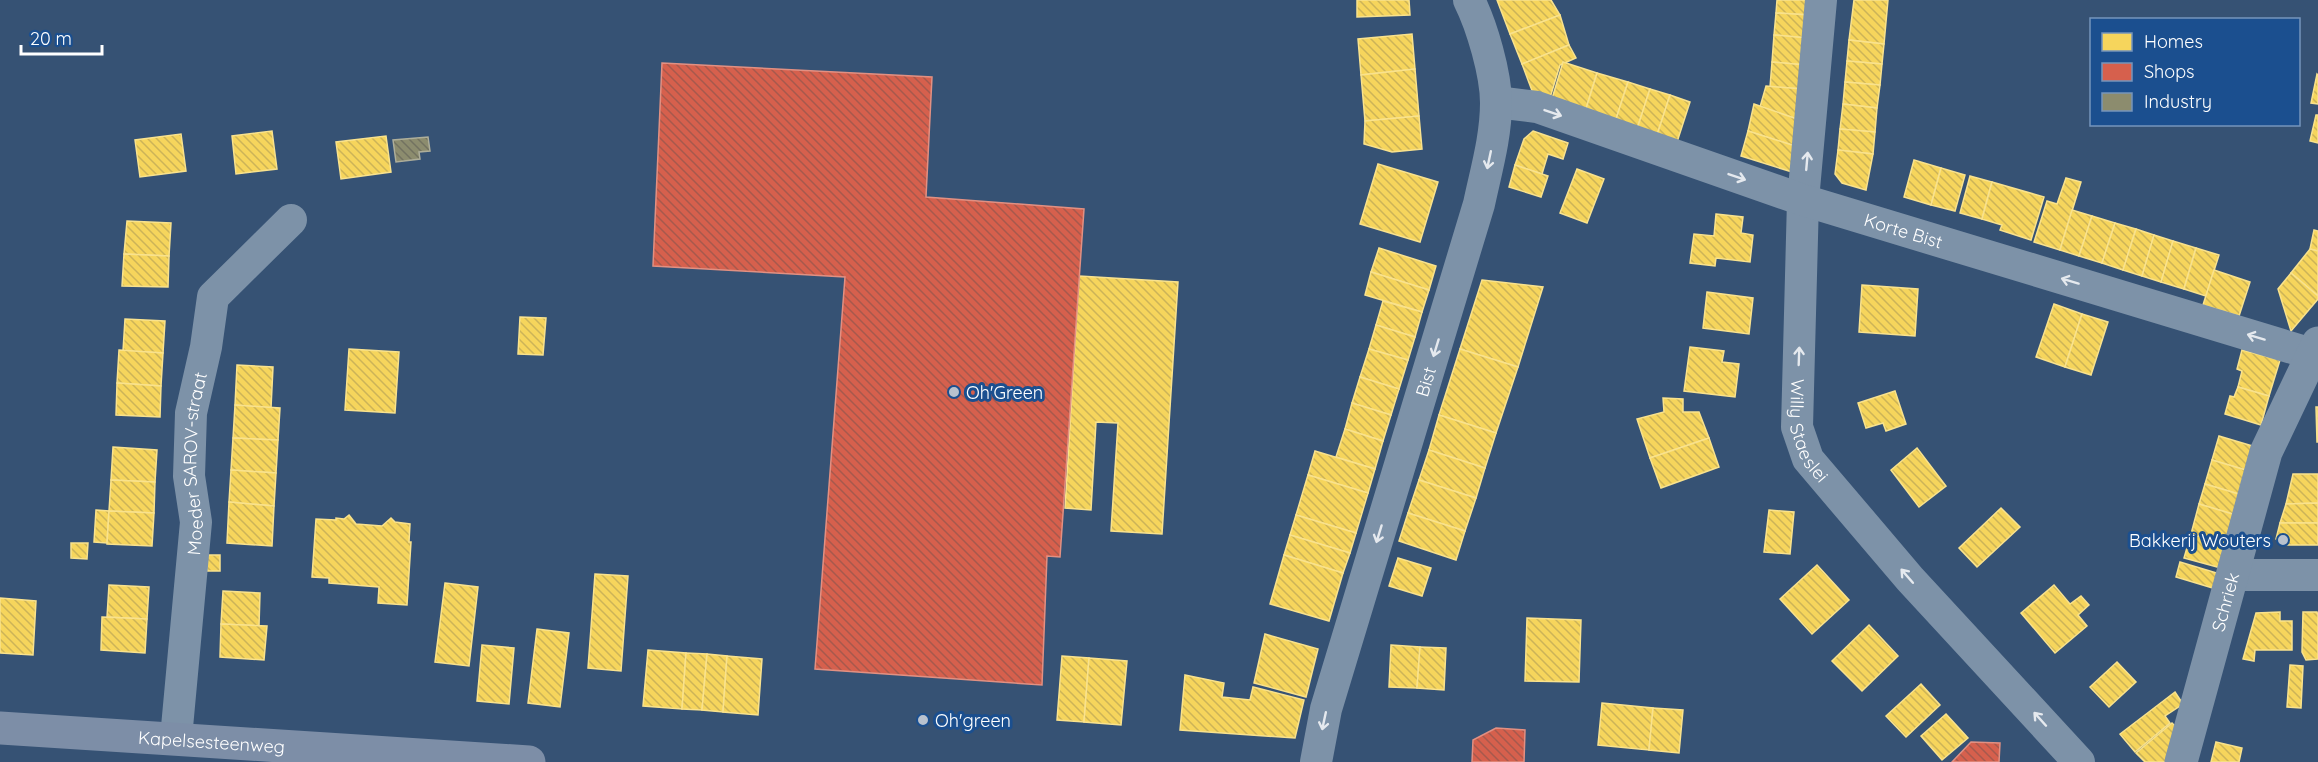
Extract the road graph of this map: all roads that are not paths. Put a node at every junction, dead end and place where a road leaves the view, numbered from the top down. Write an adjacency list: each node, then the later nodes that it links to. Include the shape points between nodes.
1 (1469, 0): 3 (street, Bist, via 1487,52)
2 (1821, 0): 4 (street, Willy Staeslei, one-way to 2)
3 (1496, 102): 4 (street, Korte Bist, one-way to 4, via 1537,107); 12 (street, Bist, one-way to 12, via 1479,204 1330,698)
4 (1803, 200): 6 (street, Korte Bist, one-way to 4); 13 (street, Willy Staeslei, one-way to 4, via 1910,579 1808,459 1797,427)
5 (291, 220): 10 (street, Moeder SAROV-straat, via 213,297 191,413 189,476 196,522)
6 (2315, 348): 7 (street, Schriek, via 2266,452)
7 (2233, 575): 8 (street); 14 (street, Schriek)
8 (2318, 575)
9 (0, 728): 10 (main road, Kapelsesteenweg)
10 (176, 738): 11 (main road, Kapelsesteenweg)
11 (529, 762)
12 (1316, 762)
13 (2079, 762)
14 (2181, 762)

